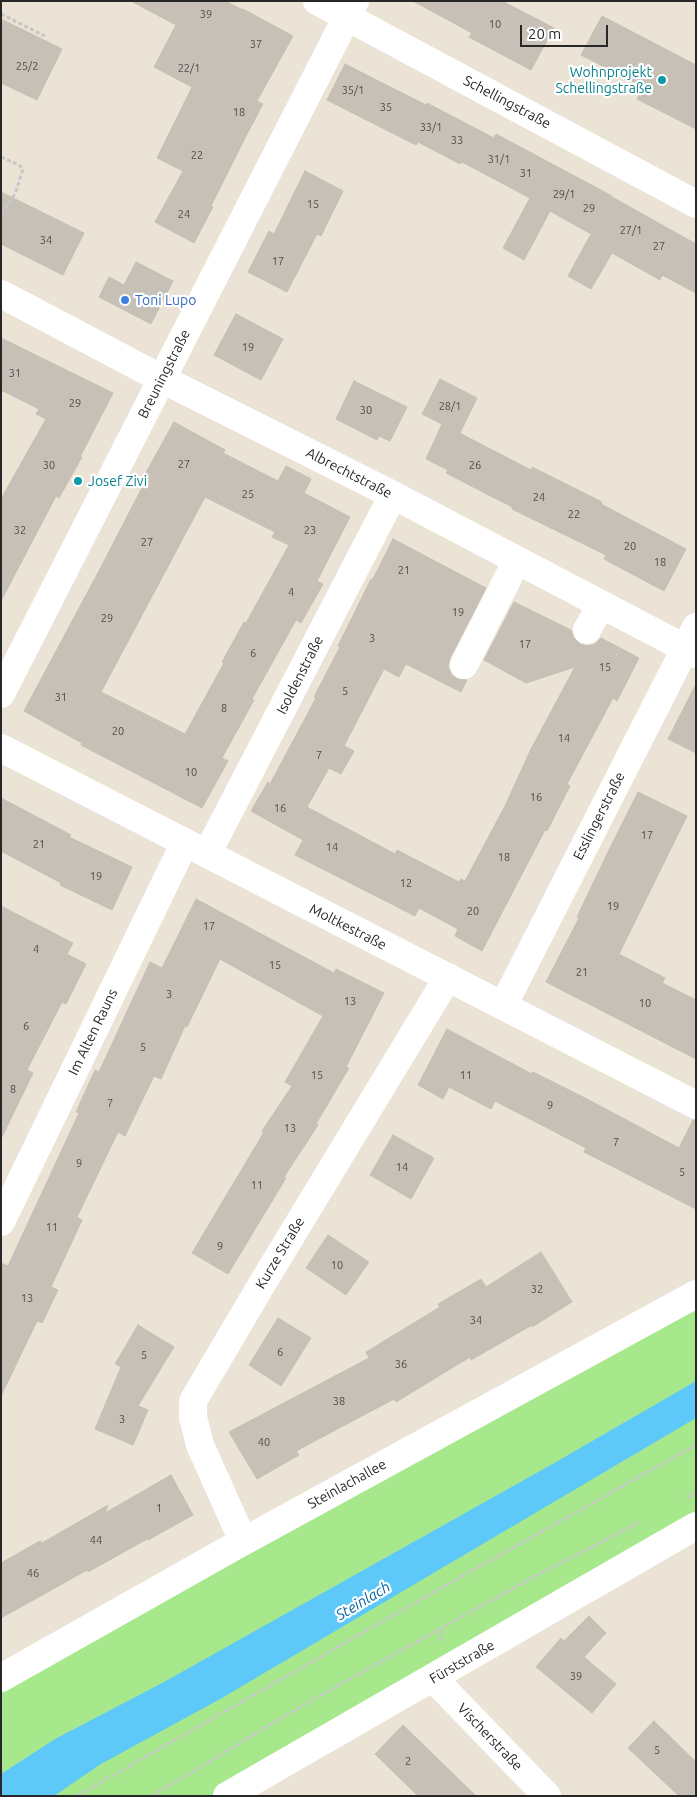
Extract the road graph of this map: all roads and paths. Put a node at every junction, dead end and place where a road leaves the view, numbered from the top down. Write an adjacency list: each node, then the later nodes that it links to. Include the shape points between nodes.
1 (317, 1): 2 (street, Schellingstraße)
2 (351, 9): 6 (street, Schellingstraße); 9 (street, Breuningstraße)
3 (1, 14): 4 (path)
4 (44, 36)
5 (1, 157): 7 (path, via 23,169 15,194)
6 (696, 204)
7 (1, 215)
8 (1, 294): 9 (street, Albrechtstraße)
9 (162, 379): 10 (street, Albrechtstraße); 18 (street, Breuningstraße)
10 (393, 495): 11 (street, Albrechtstraße); 20 (street, Isoldenstraße)
11 (517, 560): 12 (street, Albrechtstraße); 17 (street)
12 (601, 605): 13 (street); 14 (street, Albrechtstraße)
13 (587, 630)
14 (692, 643): 22 (street, Esslingerstraße)
15 (620, 649): 16 (path)
16 (616, 657)
17 (464, 665)
18 (1, 694)
19 (1, 748): 20 (street, Moltkestraße)
20 (196, 848): 21 (street, Moltkestraße); 24 (street, Im Alten Rauns)
21 (448, 978): 22 (street, Moltkestraße); 31 (street, Kurze Straße, via 193,1401 193,1417 200,1444)
22 (503, 1006): 23 (street, Moltkestraße)
23 (696, 1105)
24 (1, 1222)
25 (696, 1294): 31 (street, Steinlachallee)
26 (696, 1445): 34 (path)
27 (696, 1492): 28 (path)
28 (683, 1500)
29 (649, 1518): 35 (path, via 367,1669)
30 (696, 1526): 33 (street, Fürststraße)
31 (243, 1541): 32 (street, Steinlachallee)
32 (1, 1678)
33 (433, 1678): 36 (street, Fürststraße); 37 (street, Vischerstraße)
34 (77, 1796)
35 (152, 1796)
36 (227, 1796)
37 (547, 1796)

